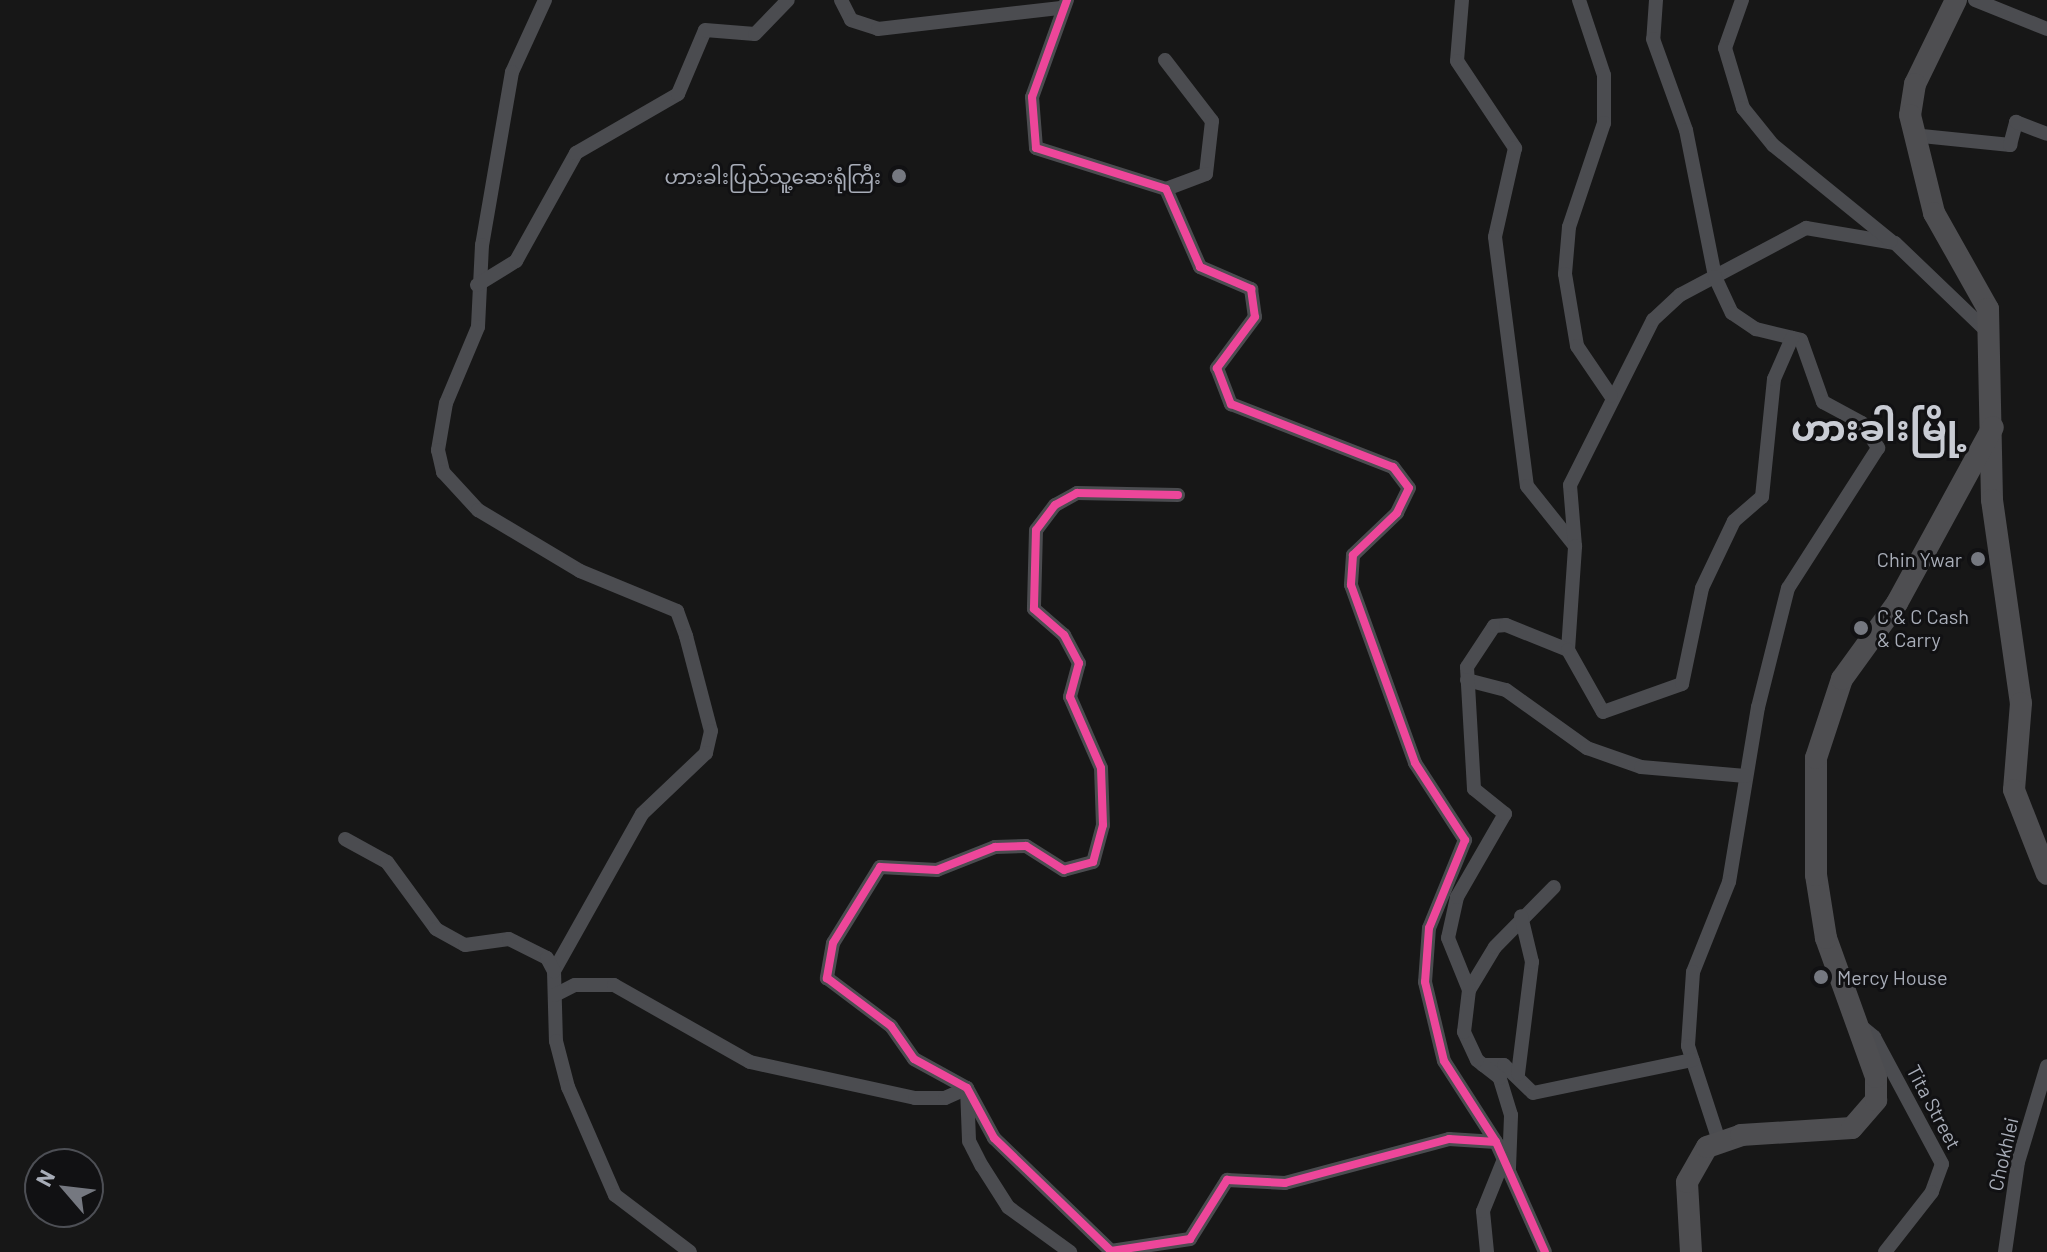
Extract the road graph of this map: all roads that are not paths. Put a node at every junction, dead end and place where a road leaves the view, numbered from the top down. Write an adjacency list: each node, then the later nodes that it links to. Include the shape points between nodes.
1 (545, 0): 18 (street, via 512,72)
2 (788, 0): 18 (street, via 755,34 705,30 678,94 576,153 516,261)
3 (841, 0): 10 (street, via 851,20 878,29)
4 (1462, 0): 24 (street, via 1457,61 1515,148 1495,237 1527,486)
5 (1579, 0): 21 (street, via 1604,75 1604,123 1569,227 1565,274 1577,346)
6 (1656, 0): 17 (street, via 1653,39 1686,130)
7 (1742, 0): 16 (street, via 1725,48 1743,108 1773,145)
8 (1956, 0): 14 (highway, via 1915,84)
9 (1975, 0): 11 (street)
10 (1063, 4): 15 (street, via 1032,97 1036,148)
11 (2047, 29)
12 (1165, 60): 15 (street, via 1212,121 1206,174)
13 (2047, 134): 14 (street, via 2016,122 2010,145)
14 (1912, 135): 19 (highway, via 1934,213 1985,297)
15 (1166, 189): 42 (street, via 1200,267 1251,289 1255,317 1217,368 1231,404 1393,467 1409,488 1397,513 1353,555 1351,585 1415,763 1465,840 1429,928 1425,982 1444,1061)
16 (1895, 243): 17 (street, via 1806,228); 19 (street)
17 (1715, 277): 20 (street, via 1732,313 1756,329); 21 (street, via 1653,320 1635,364)
18 (477, 285): 32 (street, via 478,327 438,427 443,472 478,510 580,571 677,611 711,731 706,753 658,791 600,878)
19 (1990, 334): 22 (highway)
20 (1792, 338): 25 (street, via 1774,379 1762,497 1734,521 1702,588 1682,684 1603,712); 27 (street, via 1813,358 1823,402 1862,423 1878,448 1788,588)
21 (1611, 396): 24 (street, via 1570,485)
22 (1993, 427): 29 (highway, via 1994,514 2021,703 2014,790); 35 (highway, via 1897,603 1842,679 1821,729 1814,784 1816,875 1826,938)
23 (1178, 495): 40 (street, via 1077,493 1055,505 1036,530 1034,609 1064,635 1079,663 1070,697 1101,768 1103,825 1093,862 1064,870 1026,846 995,847 937,870 880,867 833,943 827,978 891,1026 914,1059)
24 (1575, 546): 25 (street)
25 (1568, 650): 26 (street, via 1520,626 1494,626)
26 (1467, 680): 27 (street, via 1506,690 1587,748 1641,767); 33 (street, via 1474,789 1505,814 1449,918 1448,938)
27 (1746, 776): 36 (street, via 1729,882 1693,972)
28 (345, 839): 32 (street, via 387,862 436,929 465,945 509,939 547,958)
29 (2047, 874)
30 (1554, 887): 31 (street)
31 (1521, 916): 33 (street); 39 (street, via 1532,962)
32 (554, 971): 34 (street)
33 (1469, 990): 37 (street, via 1464,1032)
34 (555, 995): 40 (street, via 575,985 614,985 750,1062 915,1098 945,1098); 44 (street, via 568,1087 615,1195)
35 (1857, 1023): 41 (highway, via 1879,1088 1862,1121 1825,1134); 49 (street, Tita Street, via 1874,1037 1942,1164 1932,1192)
36 (1693, 1060): 39 (street, via 1533,1093); 41 (street)
37 (1483, 1065): 39 (street); 43 (street, via 1500,1078 1511,1115)
38 (2047, 1066): 50 (street, Chokhlei, via 2018,1162)
39 (1518, 1074)
40 (967, 1088): 42 (street, via 994,1138 1111,1251 1190,1239 1227,1180 1285,1183 1449,1139); 45 (street, via 969,1141 1008,1207)
41 (1718, 1138): 48 (highway, via 1687,1182)
42 (1496, 1142): 43 (street)
43 (1506, 1163): 46 (street, via 1483,1211); 47 (street)
44 (690, 1252)
45 (1070, 1252)
46 (1487, 1252)
47 (1545, 1252)
48 (1691, 1252)
49 (1885, 1252)
50 (2005, 1252)

